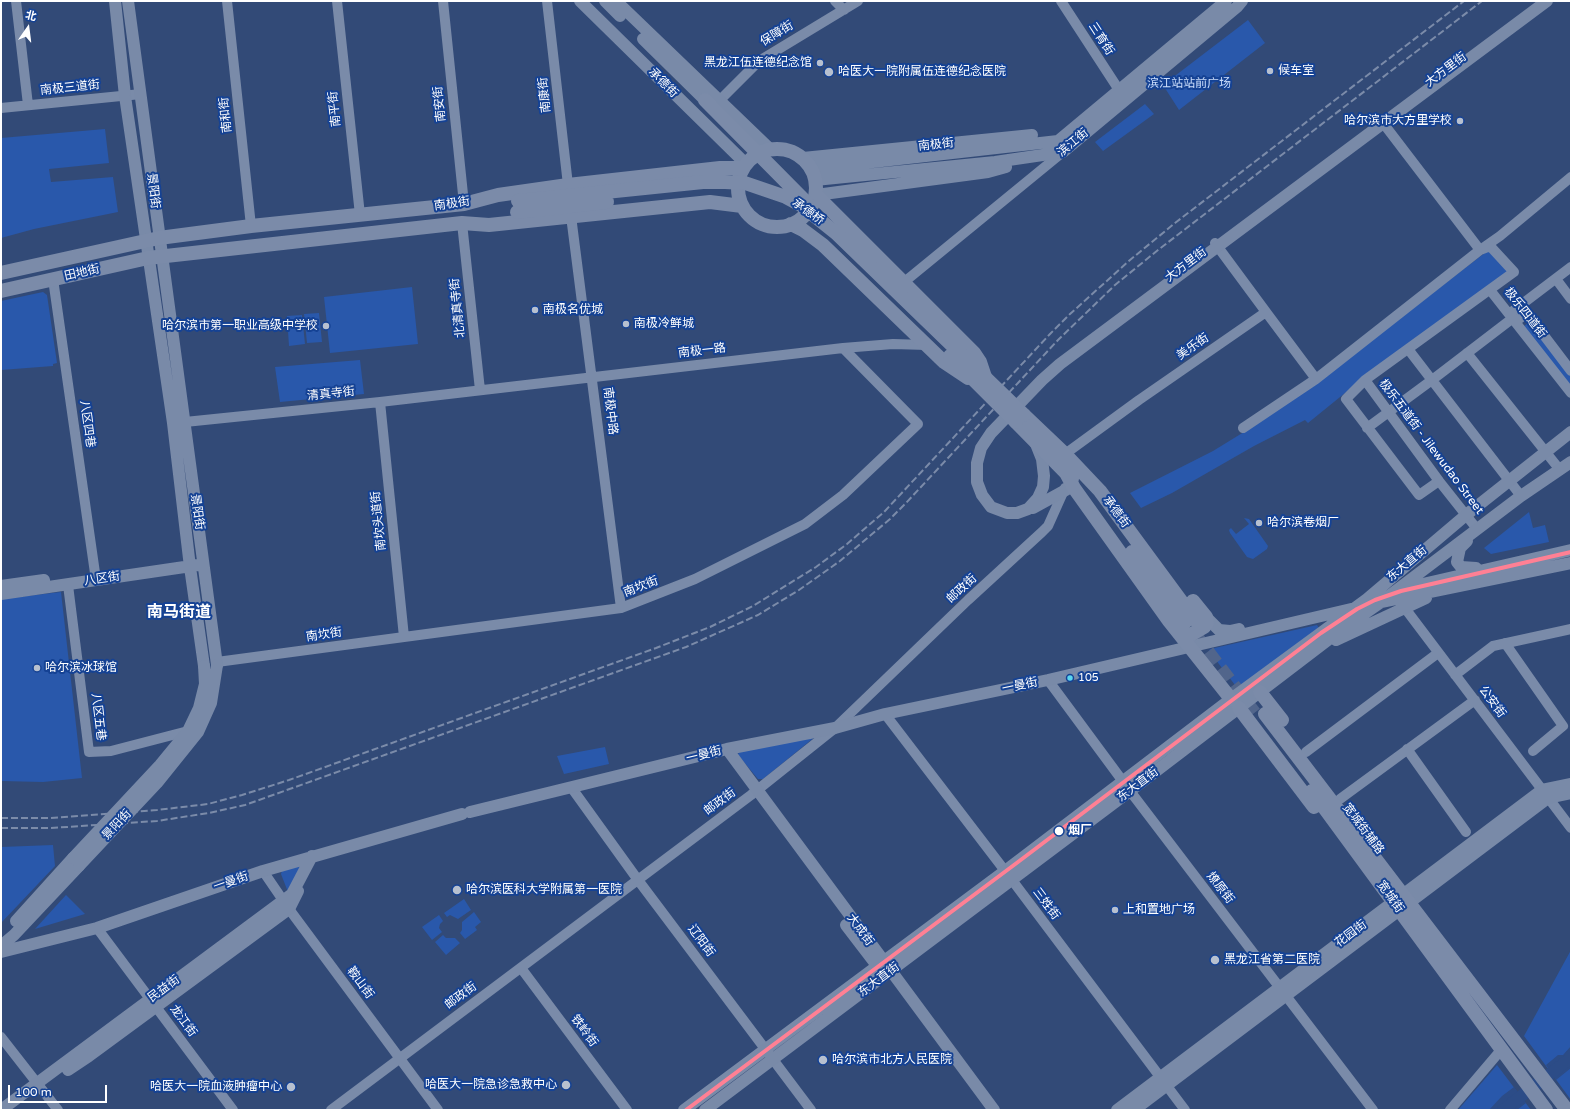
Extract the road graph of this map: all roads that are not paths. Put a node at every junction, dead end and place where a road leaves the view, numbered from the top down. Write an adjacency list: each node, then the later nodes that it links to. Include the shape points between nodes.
1 (16, 1): 23 (street)
2 (115, 1): 21 (main road, 景阳街)
3 (128, 1): 20 (main road, 景阳街)
4 (227, 1): 42 (street, 南和街)
5 (336, 1): 38 (street, 南平街)
6 (443, 1): 35 (street, 南安街)
7 (547, 1): 33 (street, 南康街)
8 (580, 1): 30 (main road, 承德街)
9 (605, 1): 22 (main road)
10 (616, 1): 22 (main road)
11 (835, 1): 18 (street)
12 (858, 1): 18 (street, 保障街)
13 (1061, 1): 19 (street, 三育街)
14 (1226, 1): 19 (main road, 滨江街)
15 (1242, 1): 27 (main road, 滨江街)
16 (1538, 1): 25 (main road, 大方里街)
17 (1547, 1): 25 (main road, 大方里街)
18 (844, 10): 22 (street, 保障街, via 759,60)
19 (1119, 90): 26 (main road, 滨江街)
20 (141, 94): 21 (street, 南极三道街); 44 (main road, 景阳街)
21 (125, 96): 23 (street, 南极三道街); 44 (main road, 景阳街)
22 (712, 100): 28 (main road); 43 (highway, bridge)
23 (28, 105): 24 (street, 南极三道街)
24 (1, 108)
25 (1381, 121): 45 (main road, 大方里街); 46 (street)
26 (1069, 132): 27 (main road, 滨江街); 31 (main road, 南极街)
27 (1061, 146): 29 (main road, 南极街); 31 (main road, 南极街); 53 (street, 滨江街)
28 (770, 149): 30 (highway, via 756,154); 31 (highway, via 790,151)
29 (1050, 153): 31 (main road, 南极街, via 995,162); 34 (main road, 南极街, via 1021,164 988,172)
30 (745, 166): 33 (highway, 南极街); 36 (highway, via 738,184)
31 (810, 169): 34 (highway)
32 (1571, 177): 46 (street)
33 (568, 185): 35 (highway, 南极街, via 498,195)
34 (816, 195): 41 (highway, via 807,213); 53 (highway)
35 (464, 204): 37 (highway); 38 (highway, 南极街)
36 (742, 206): 39 (highway, 南极街, via 710,202); 41 (highway, via 750,216 766,225)
37 (517, 207): 40 (highway); 43 (highway, 承德桥, bridge, via 703,182 745,183 801,205); 66 (highway, 承德桥, bridge, via 706,191 734,191 770,199 798,213 832,239)
38 (360, 215): 42 (highway, 南极街)
39 (571, 216): 40 (highway, 南极街, via 489,225); 64 (street, 南极中路)
40 (462, 223): 47 (highway, 南极街); 69 (street, 北清真寺街)
41 (791, 224): 59 (highway, via 823,245)
42 (251, 226): 44 (highway, 南极街)
43 (836, 233): 66 (highway, 承德桥, bridge)
44 (152, 239): 47 (main road, 景阳街); 48 (main road, 景阳街); 50 (highway, 田地街)
45 (1216, 245): 57 (street); 78 (main road, 大方里街, via 1060,364 1032,389 983,443 976,468 977,482 991,507 1013,513 1025,510 1038,498 1044,476 1042,459); 85 (main road, 大方里街, via 1075,349 1028,388 979,445 973,462 975,487 983,504 992,512 1009,516 1024,514)
46 (1480, 250): 54 (street, 极乐四道街, via 1490,246 1514,272); 65 (street)
47 (163, 257): 48 (highway, 田地街); 74 (main road, 景阳街)
48 (148, 258): 52 (highway, 田地街); 91 (main road, 景阳街, via 173,423)
49 (1571, 267): 51 (street)
50 (1, 273)
51 (1556, 278): 56 (street); 58 (street)
52 (54, 279): 55 (highway, 田地街); 94 (street, 八区四巷)
53 (903, 283): 66 (highway, via 974,353 980,362)
54 (1490, 290): 58 (street, 极乐四道街); 61 (street)
55 (1, 291)
56 (1571, 299)
57 (1266, 312): 65 (street); 81 (street, 美乐街, via 1139,400)
58 (1512, 318): 62 (street); 63 (street, via 1527,313); 70 (street, 极乐四道街)
59 (927, 345): 60 (street, 南极一路, via 894,344); 66 (highway, bridge, via 954,370)
60 (843, 348): 64 (street, 南极一路); 101 (street, 南坎街, via 918,424 843,495 805,524 695,579)
61 (1408, 349): 67 (street); 68 (street)
62 (1467, 353): 68 (street); 79 (street)
63 (1571, 371)
64 (592, 377): 69 (street, 南极一路); 101 (street, 南极中路)
65 (1316, 379): 75 (street)
66 (982, 380): 73 (highway, 承德桥, bridge)
67 (1364, 380): 72 (street, 极乐五道街 - Jilewudao Street); 76 (street, via 1346,399)
68 (1432, 380): 72 (street); 84 (street)
69 (480, 390): 71 (street, 清真寺街)
70 (1571, 393)
71 (380, 402): 74 (street, 清真寺街); 105 (street, 南坎头道街)
72 (1389, 413): 76 (street); 83 (street, 极乐五道街 - Jilewudao Street)
73 (1020, 419): 78 (highway, 承德街); 81 (highway, 承德街)
74 (185, 422): 90 (main road, 景阳街)
75 (1244, 428)
76 (1367, 428): 83 (street, via 1418,496)
77 (1571, 432): 79 (main road, 东大直街)
78 (1035, 441): 81 (highway, 承德街)
79 (1546, 452): 82 (street); 84 (main road, 东大直街)
80 (1571, 462): 82 (main road, 东大直街)
81 (1063, 464): 85 (highway); 103 (highway, 承德街); 103 (highway, 承德街, via 1100,491)
82 (1560, 470): 86 (main road, 东大直街)
83 (1439, 481): 87 (street, 极乐五道街 - Jilewudao Street)
84 (1508, 481): 86 (street); 87 (main road, 东大直街)
85 (1068, 488): 103 (highway, via 1169,621); 118 (street, 邮政街, via 1048,526)
86 (1521, 496): 88 (main road, 东大直街)
87 (1466, 515): 88 (street, 极乐五道街 - Jilewudao Street); 98 (main road, 东大直街)
88 (1477, 529): 93 (main road, via 1460,548 1457,562 1464,568); 99 (main road, 东大直街)
89 (1571, 550): 93 (main road)
90 (204, 561): 91 (main road, 八区街); 110 (main road, 景阳街)
91 (189, 563): 94 (main road, 八区街); 95 (main road, 八区街); 119 (main road, 景阳街, bridge, via 205,684 199,708)
92 (1571, 563): 99 (main road)
93 (1487, 568): 99 (main road)
94 (95, 572): 96 (main road, 八区街)
95 (68, 585): 97 (main road, 八区街); 119 (street, 八区五巷, via 89,752 111,751)
96 (1, 586)
97 (1, 594)
98 (1367, 599): 99 (main road); 102 (main road, 东大直街); 103 (main road, via 1230,631)
99 (1400, 599): 100 (main road, 东大直街); 108 (main road); 109 (street, 公安街)
100 (1381, 602): 102 (main road, 一曼街); 108 (main road, 东大直街)
101 (621, 608): 105 (street, 南坎街)
102 (1351, 609): 107 (main road, 一曼街); 115 (main road, 东大直街)
103 (1191, 623): 107 (highway)
104 (1571, 630): 106 (street)
105 (404, 637): 110 (street, 南坎街)
106 (1505, 643): 111 (street, via 1493,646); 122 (street, via 1563,726)
107 (1191, 647): 112 (main road, 一曼街); 115 (highway)
108 (1318, 648): 113 (main road, 东大直街)
109 (1438, 653): 111 (street, 公安街); 123 (street)
110 (217, 664): 134 (main road, 景阳街, bridge, via 211,702 195,737 157,783)
111 (1455, 675): 114 (street, 公安街)
112 (1048, 680): 116 (main road, 一曼街); 126 (street, 燎原街)
113 (1260, 692): 115 (main road, 东大直街); 123 (highway, 宽城街辅路)
114 (1475, 700): 120 (street); 129 (street, 公安街)
115 (1235, 704): 126 (main road, 东大直街); 138 (highway, via 1315,808)
116 (885, 714): 118 (main road, 一曼街); 136 (street, 三姓街)
117 (1262, 716): 138 (highway, 宽城街)
118 (835, 728): 121 (main road, 一曼街); 127 (street, 邮政街)
119 (188, 731): 134 (main road, 景阳街, bridge)
120 (1407, 749): 130 (street); 132 (street)
121 (723, 750): 125 (main road, 一曼街); 127 (main road, 大成街)
122 (1533, 751)
123 (1306, 752): 130 (highway, 宽城街辅路)
124 (1571, 784): 129 (main road, 花园街)
125 (571, 787): 133 (main road, 一曼街, via 466,813); 137 (street, 辽阳街)
126 (1126, 787): 136 (main road, 东大直街); 147 (street, 燎原街)
127 (754, 792): 137 (street, 邮政街); 144 (main road, 大成街)
128 (1571, 793): 129 (main road, 花园街)
129 (1545, 794): 131 (street, 公安街); 138 (main road, 花园街)
130 (1340, 799): 138 (highway, 宽城街辅路)
131 (1571, 828)
132 (1466, 832)
133 (314, 856): 135 (main road, 一曼街); 139 (main road, 民益街)
134 (76, 862): 141 (main road, 景阳街); 142 (main road, 景阳街, via 14,935)
135 (263, 871): 139 (street, 鞍山街); 140 (main road, 一曼街)
136 (1009, 875): 144 (main road, 东大直街); 146 (main road, 东大直街); 154 (street, 三姓街)
137 (638, 880): 145 (street, 邮政街); 150 (street, 辽阳街)
138 (1401, 903): 147 (main road, 花园街); 151 (highway, 宽城街, via 1447,976); 174 (highway, 宽城街, via 1460,969)
139 (285, 905): 148 (main road, 民益街); 152 (street, 鞍山街)
140 (97, 928): 143 (main road, 一曼街); 148 (street, 龙江街)
141 (3, 935)
142 (1, 946)
143 (1, 952)
144 (880, 964): 146 (main road, 大成街); 150 (main road, 东大直街)
145 (521, 968): 152 (street, 邮政街); 163 (street, 铁岭街)
146 (888, 974): 153 (main road, 东大直街); 167 (main road, 大成街); 168 (main road, 大成街)
147 (1283, 991): 154 (main road, 花园街); 172 (street, 燎原街)
148 (153, 1003): 155 (main road, 民益街); 160 (street, 龙江街)
149 (1, 1038): 155 (street)
150 (766, 1049): 153 (street, 辽阳街); 164 (main road, 东大直街)
151 (1501, 1050): 156 (highway, 宽城街); 173 (street)
152 (400, 1059): 161 (street, 邮政街); 162 (street, 鞍山街)
153 (773, 1059): 165 (main road, 东大直街); 166 (street, 辽阳街)
154 (1164, 1081): 169 (main road, 花园街); 170 (main road, 花园街); 171 (street, 三姓街)
155 (39, 1085): 157 (main road, 民益街); 158 (main road, 民益街); 159 (street)
156 (1544, 1108)
157 (1, 1110)
158 (12, 1110)
159 (58, 1110)
160 (233, 1110)
161 (331, 1110)
162 (438, 1110)
163 (627, 1110)
164 (684, 1110)
165 (706, 1110)
166 (811, 1110)
167 (984, 1110)
168 (994, 1110)
169 (1117, 1110)
170 (1134, 1110)
171 (1185, 1110)
172 (1373, 1110)
173 (1450, 1110)
174 (1567, 1110)

